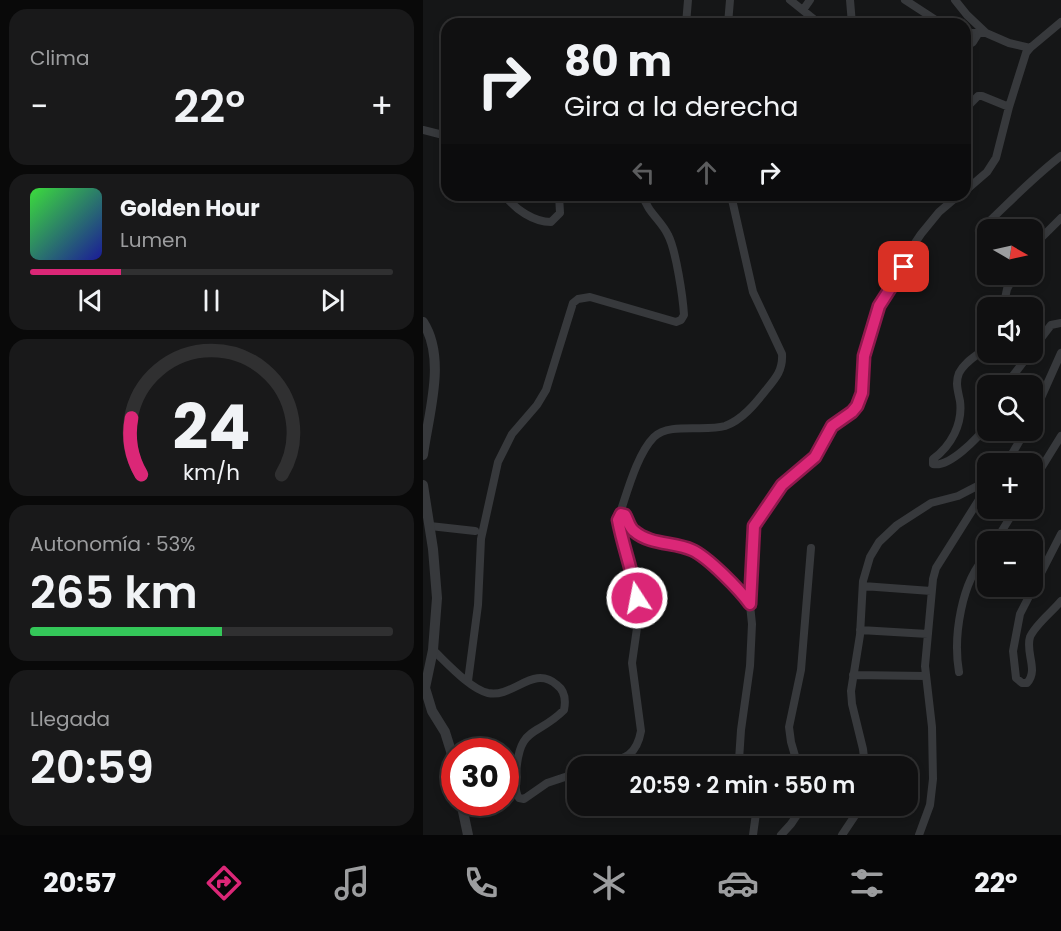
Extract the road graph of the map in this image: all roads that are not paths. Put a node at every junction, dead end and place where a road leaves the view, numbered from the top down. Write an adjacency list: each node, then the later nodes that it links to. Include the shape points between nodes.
1 (688, 0): 9 (street)
2 (730, 0): 10 (street)
3 (790, 0): 8 (street)
4 (810, 0): 8 (street)
5 (850, 0): 12 (street)
6 (905, 0): 13 (street)
7 (955, 0): 14 (street)
8 (803, 10): 11 (street)
9 (686, 18)
10 (728, 18)
11 (813, 18)
12 (852, 18)
13 (933, 18)
14 (970, 18)
15 (971, 20): 18 (street)
16 (1061, 22): 20 (street)
17 (971, 33): 18 (street)
18 (982, 33): 19 (street); 20 (street)
19 (971, 43)
20 (1030, 48): 22 (street, via 1023,58)
21 (971, 102): 22 (street, via 982,96)
22 (1009, 107): 26 (street, via 994,163)
23 (423, 130): 24 (street)
24 (441, 134)
25 (1061, 156): 33 (street)
26 (971, 185)
27 (509, 201): 28 (street, via 540,222 551,222 560,213)
28 (559, 201)
29 (645, 201): 64 (street, via 672,244 684,315 676,322 589,297 573,303 546,390 512,434 498,462 481,539)
30 (732, 201): 48 (street, via 753,292 783,363 741,417 725,426 676,429 653,437 641,456)
31 (952, 201): 57 (street, via 921,234 900,276 882,300 864,356 862,393 857,406 832,426 815,457 782,485 756,522)
32 (1061, 218): 34 (street)
33 (992, 219)
34 (1043, 236)
35 (423, 322): 43 (street, via 434,352 432,400)
36 (1061, 323): 37 (street, via 1051,325)
37 (1043, 335)
38 (977, 355): 42 (street, via 960,372 958,424 952,440 933,459 933,464 948,462)
39 (1060, 357): 40 (street)
40 (1043, 394)
41 (1061, 436): 44 (street)
42 (977, 437)
43 (423, 455)
44 (1043, 465)
45 (423, 485): 49 (street)
46 (977, 486): 54 (street, via 931,503 891,530 874,549)
47 (977, 504): 55 (street, via 936,568)
48 (619, 516): 57 (street, via 625,515 637,534 696,552); 67 (street, via 637,598 632,669 641,731)
49 (430, 526): 50 (street); 60 (street, via 437,598)
50 (475, 531)
51 (1061, 534): 56 (street, via 1020,614 1013,651 1021,683 1032,678 1031,635)
52 (811, 548): 69 (street, via 801,670 789,727)
53 (977, 568): 61 (street, via 964,598 957,643)
54 (863, 586): 55 (street); 58 (street)
55 (931, 591): 59 (street)
56 (1061, 601)
57 (750, 604): 68 (street, via 750,666)
58 (860, 630): 59 (street); 62 (street)
59 (928, 634): 63 (street)
60 (433, 650): 64 (street); 65 (street)
61 (959, 672)
62 (853, 675): 63 (street); 70 (street, via 852,704)
63 (925, 676): 80 (street, via 932,727 933,779 930,805)
64 (468, 681): 71 (street, via 485,692 498,693 532,678 544,678 561,688 565,696 562,712 522,742 516,792 525,799 547,783)
65 (425, 698): 66 (street)
66 (447, 738)
67 (627, 756)
68 (739, 756)
69 (795, 756)
70 (864, 756)
71 (567, 776)
72 (464, 816): 76 (street)
73 (756, 816): 77 (street)
74 (796, 816): 78 (street)
75 (855, 816): 79 (street)
76 (468, 835)
77 (753, 835)
78 (781, 835)
79 (842, 835)
80 (919, 835)

